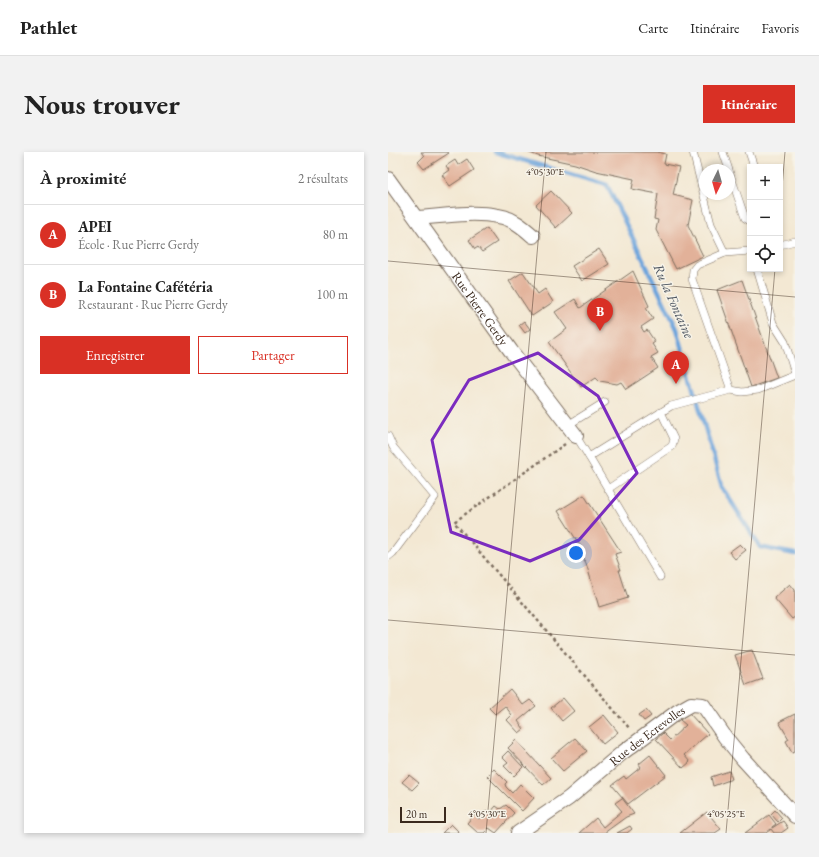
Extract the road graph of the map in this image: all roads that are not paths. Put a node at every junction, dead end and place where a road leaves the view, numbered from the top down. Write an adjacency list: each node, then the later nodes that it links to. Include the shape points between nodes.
1 (693, 152): 14 (lane, via 711,224)
2 (723, 152): 4 (lane)
3 (749, 152): 5 (lane)
4 (727, 164)
5 (753, 164)
6 (388, 179): 8 (street, Rue Pierre Gerdy)
7 (735, 188): 9 (lane)
8 (418, 218): 10 (street, via 463,214 499,216 520,225); 20 (street, Rue Pierre Gerdy, via 511,351)
9 (747, 219)
10 (533, 236)
11 (795, 241): 12 (lane)
12 (783, 244)
13 (747, 251): 14 (lane)
14 (725, 253): 17 (lane, via 697,265 693,270 692,279)
15 (758, 272): 16 (lane, via 773,323 785,342)
16 (795, 375): 17 (lane, via 758,390)
17 (731, 390): 19 (lane, via 671,406)
18 (605, 402): 20 (lane)
19 (661, 412): 22 (lane); 23 (lane, via 674,439 672,446)
20 (572, 430): 22 (lane)
21 (388, 436): 24 (lane, via 393,447 435,497)
22 (589, 457): 23 (lane)
23 (608, 489): 25 (lane)
24 (388, 557)
25 (660, 577)
26 (795, 816): 27 (street, Rue des Ecrevolles, via 725,737 704,705 691,704 676,712 569,798)
27 (518, 833)

